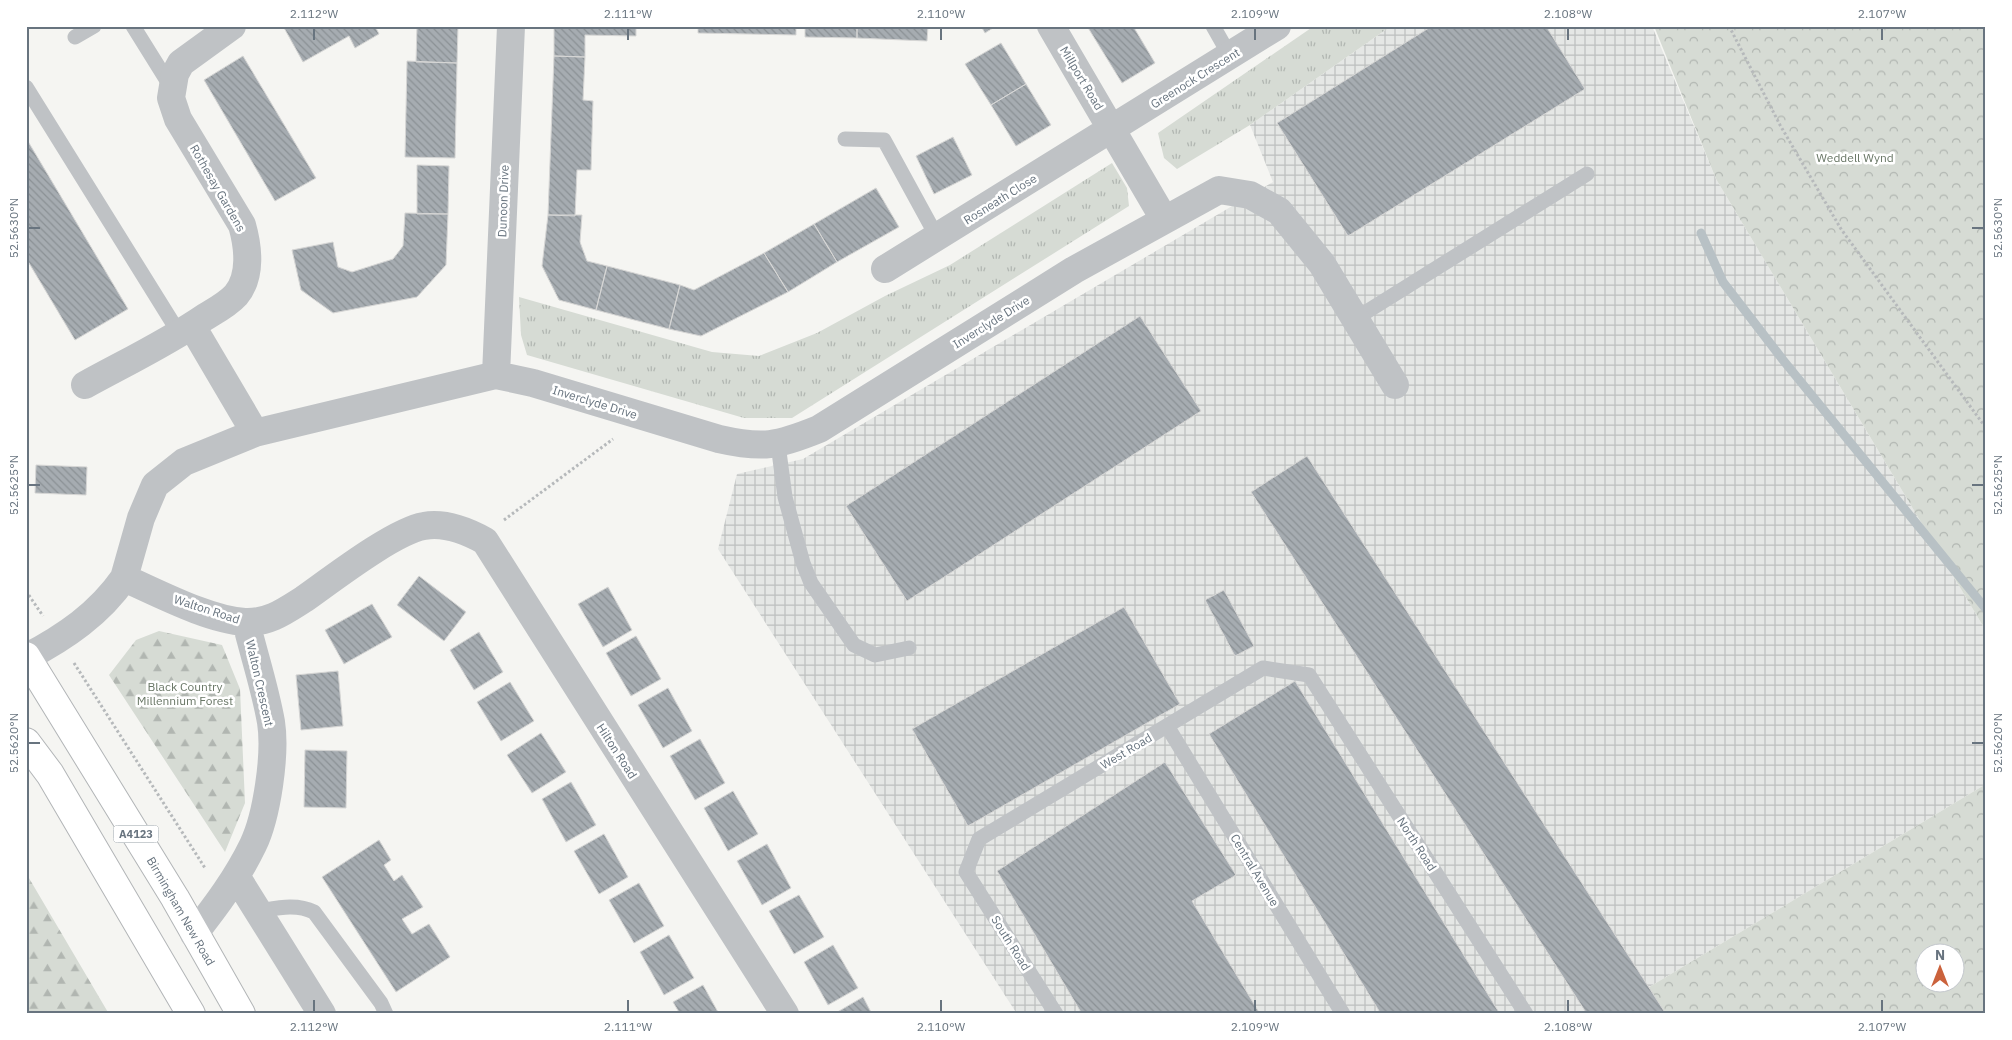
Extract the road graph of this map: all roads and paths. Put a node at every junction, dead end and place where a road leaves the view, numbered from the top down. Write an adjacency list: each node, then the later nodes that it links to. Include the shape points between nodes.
1 (94, 26): 9 (lane)
2 (133, 26): 12 (lane)
3 (232, 26): 12 (street, Rothesay Gardens, via 181,62)
4 (511, 26): 21 (street, Dunoon Drive)
5 (1051, 26): 13 (street, Millport Road)
6 (1213, 26): 10 (lane)
7 (1277, 26): 10 (street, Greenock Crescent)
8 (1729, 26): 25 (path, via 1780,125 1841,229)
9 (75, 37)
10 (1230, 56): 13 (street, Greenock Crescent)
11 (26, 87): 20 (lane)
12 (171, 87): 20 (street, Rothesay Gardens, via 173,109 242,225 247,242 248,260 237,294)
13 (1113, 129): 16 (street, Millport Road); 17 (street, Rosneath Close)
14 (845, 139): 17 (lane, via 884,140)
15 (1587, 174): 19 (lane)
16 (1164, 219): 19 (street, Inverclyde Drive, via 1219,190 1250,195 1279,211 1322,264); 27 (street, Inverclyde Drive, via 1074,270 819,429)
17 (938, 237): 18 (street, Rosneath Close)
18 (886, 269)
19 (1355, 319): 23 (street, Inverclyde Drive)
20 (185, 330): 22 (street, Rothesay Gardens); 26 (street)
21 (496, 375): 24 (street, Inverclyde Drive); 26 (street)
22 (85, 384)
23 (1395, 385)
24 (644, 416): 27 (street, Inverclyde Drive, via 748,445); 29 (path)
25 (1986, 428)
26 (255, 433): 30 (street, via 184,462 155,485 141,518)
27 (778, 444): 34 (lane, via 784,497 811,583 854,645 875,655)
28 (423, 526): 29 (street, Hilton Road, via 445,526 468,531); 32 (street, Walton Road, via 391,540 276,618)
29 (480, 538): 47 (street, Hilton Road, via 485,541)
30 (124, 578): 32 (street, Walton Road, via 189,606); 33 (street, via 97,611)
31 (26, 592): 33 (path)
32 (246, 622): 40 (street, Walton Crescent, via 271,724 272,756 268,792 254,843)
33 (60, 640): 35 (street); 40 (path)
34 (909, 648)
35 (27, 657): 42 (highway, Birmingham New Road / A4123)
36 (1309, 675): 37 (lane, West Road, via 1263,668); 50 (lane, North Road)
37 (1167, 726): 39 (lane, West Road, via 978,839); 49 (lane, Central Avenue)
38 (26, 742): 43 (highway, via 50,774)
39 (966, 872): 48 (lane, South Road)
40 (229, 887): 41 (street); 42 (street, Walton Crescent)
41 (258, 911): 45 (street); 46 (lane, via 285,906 314,912)
42 (194, 934): 44 (highway, Birmingham New Road / A4123)
43 (191, 1014)
44 (241, 1014)
45 (322, 1014)
46 (386, 1014)
47 (785, 1014)
48 (1056, 1014)
49 (1343, 1014)
50 (1526, 1014)

